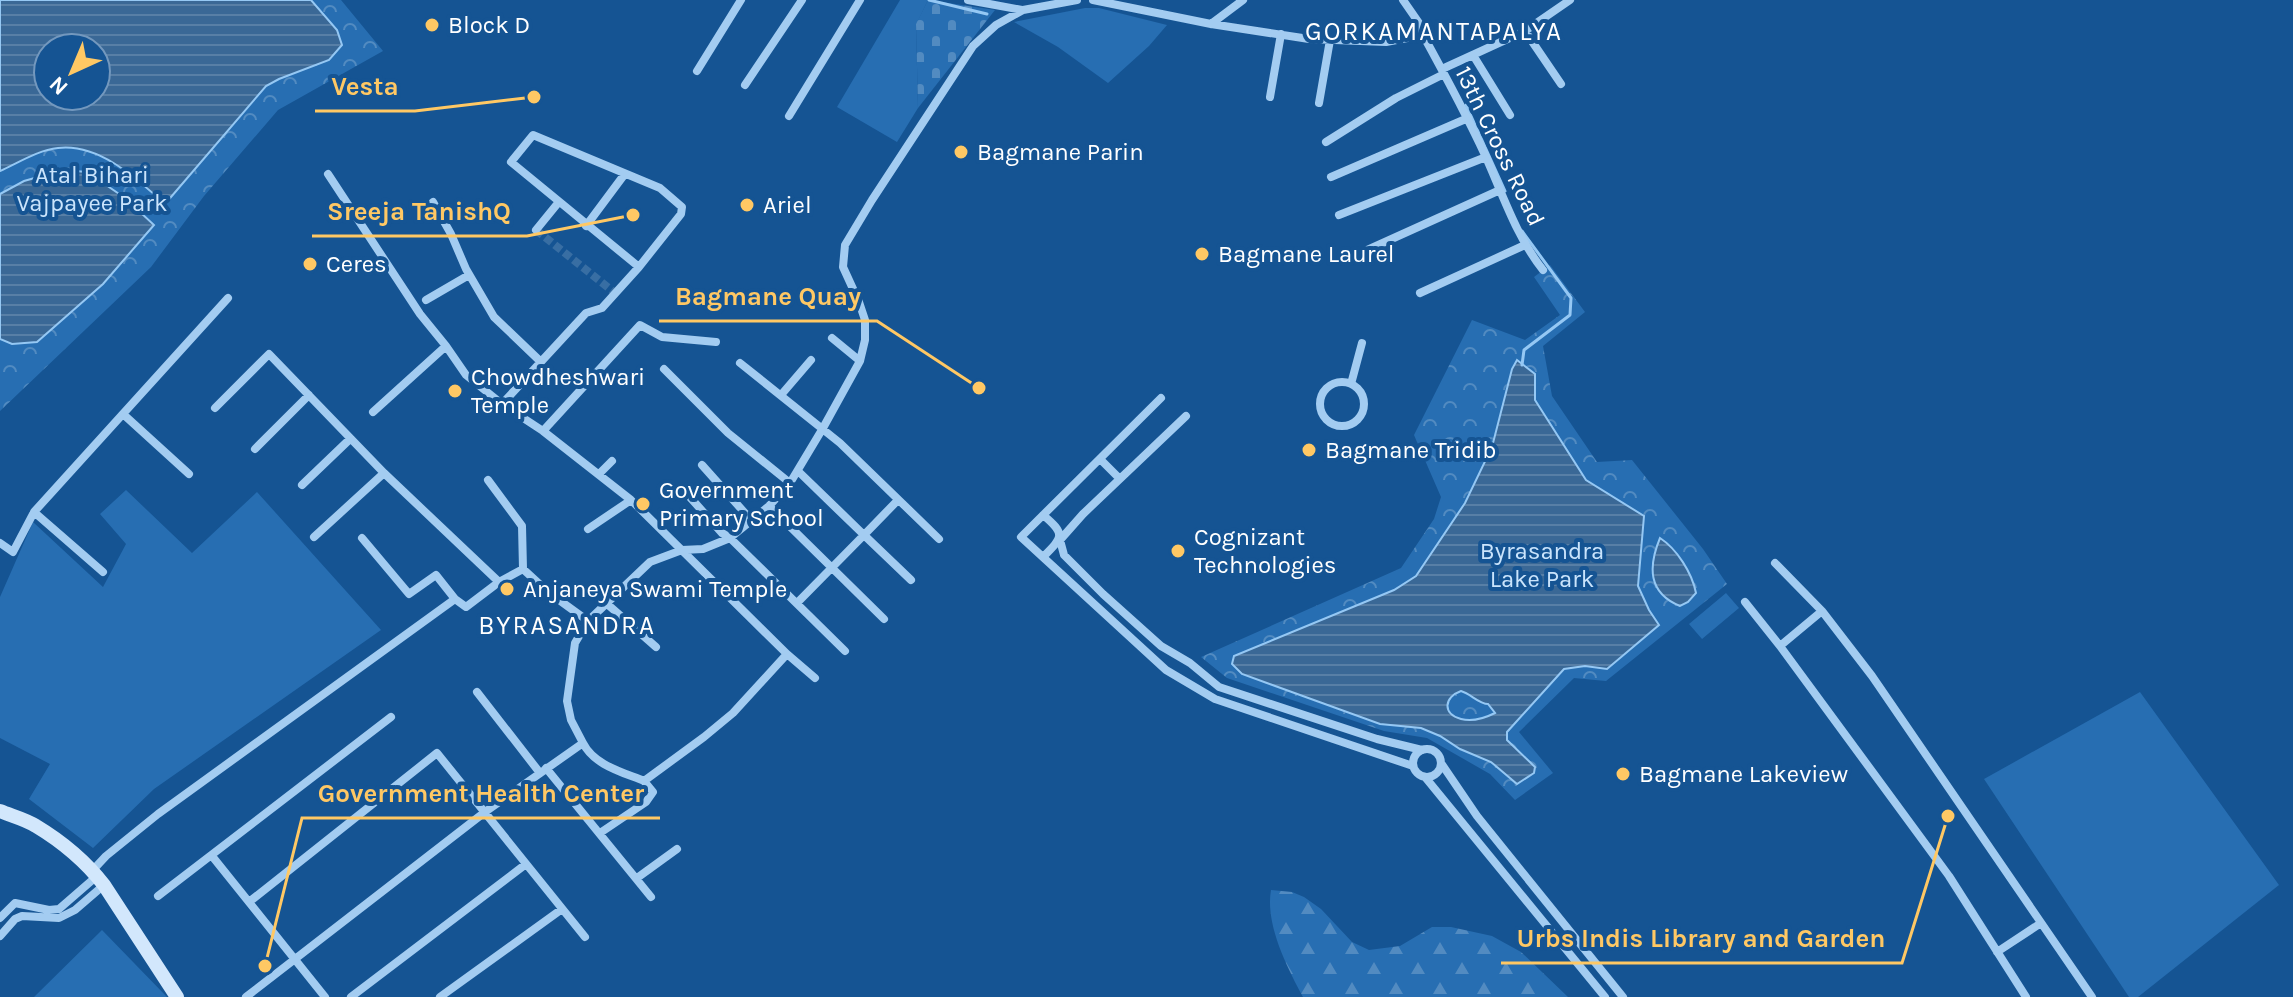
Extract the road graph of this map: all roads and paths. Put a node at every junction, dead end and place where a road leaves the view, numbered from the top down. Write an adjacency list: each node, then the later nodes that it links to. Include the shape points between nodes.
1 (741, 0): 17 (street)
2 (802, 0): 20 (street)
3 (860, 0): 24 (street)
4 (968, 0): 10 (street)
5 (1077, 0): 10 (street)
6 (1093, 0): 11 (street)
7 (1243, 0): 11 (street)
8 (1403, 0): 14 (street, 13th Cross Road)
9 (1570, 0): 12 (street)
10 (1023, 10): 52 (street, via 973,46 845,245 843,267 865,320)
11 (1211, 24): 13 (street)
12 (1525, 31): 16 (street); 19 (street)
13 (1281, 34): 15 (street); 21 (street)
14 (1423, 35): 15 (street, via 1386,42); 18 (street, 13th Cross Road)
15 (1330, 40): 22 (street)
16 (1473, 55): 18 (street); 23 (street)
17 (697, 71)
18 (1443, 72): 25 (street, 13th Cross Road); 26 (street)
19 (1561, 84)
20 (745, 85)
21 (1270, 97)
22 (1319, 103)
23 (1510, 115)
24 (789, 116)
25 (1468, 118): 27 (street, 13th Cross Road); 30 (street)
26 (1326, 142)
27 (1486, 157): 31 (street, 13th Cross Road); 34 (street)
28 (328, 174): 49 (street)
29 (624, 175): 33 (street, via 533,135 511,162); 35 (street); 42 (street, via 660,188 682,207)
30 (1331, 177)
31 (1500, 190): 37 (street, 13th Cross Road); 38 (street)
32 (433, 202): 41 (street)
33 (558, 203): 35 (street); 36 (street)
34 (1339, 215)
35 (586, 226): 42 (street)
36 (536, 230)
37 (1525, 245): 39 (street, 13th Cross Road); 43 (street)
38 (1365, 251)
39 (1543, 270)
40 (618, 274): 42 (street)
41 (469, 275): 45 (street); 51 (street, via 494,317)
42 (631, 276): 51 (street)
43 (1420, 293)
44 (228, 298): 62 (street)
45 (426, 300)
46 (832, 338): 52 (street)
47 (716, 342): 65 (street, via 662,337 640,325)
48 (1362, 343): 55 (street)
49 (446, 346): 59 (street, via 466,375); 61 (street)
50 (811, 360): 57 (street)
51 (540, 361): 59 (street)
52 (860, 361): 64 (street)
53 (740, 363): 57 (street)
54 (664, 369): 77 (street, via 728,433)
55 (1351, 384): 55 (street, via 1335,383 1322,393 1323,415 1336,426 1353,424 1361,416 1362,393)
56 (309, 395): 60 (street, via 269,354); 66 (street); 67 (street)
57 (781, 395): 64 (street)
58 (1161, 398): 68 (street)
59 (502, 404): 65 (street)
60 (215, 408)
61 (373, 412)
62 (123, 414): 73 (street); 83 (street)
63 (1186, 416): 75 (street)
64 (823, 428): 71 (street); 81 (street)
65 (543, 431): 74 (street)
66 (350, 439): 72 (street); 78 (street)
67 (255, 449)
68 (1100, 459): 75 (street); 84 (street)
69 (612, 461): 74 (street)
70 (702, 465): 85 (street)
71 (798, 471): 77 (street); 87 (street)
72 (384, 473): 88 (street); 101 (street)
73 (189, 474)
74 (599, 474): 80 (street)
75 (1120, 479): 92 (street)
76 (488, 480): 98 (street, via 522,526)
77 (790, 483): 82 (street)
78 (302, 485)
79 (688, 495): 90 (street)
80 (631, 500): 86 (street); 94 (street)
81 (898, 500): 87 (street); 91 (street)
82 (769, 506): 85 (street); 97 (street)
83 (34, 512): 93 (street, via 13,552); 99 (street)
84 (1043, 515): 92 (street, via 1056,526); 95 (street, via 1021,537)
85 (752, 521): 90 (street)
86 (588, 529)
87 (864, 535): 97 (street); 100 (street)
88 (314, 537)
89 (362, 538): 102 (street, via 409,594 436,575)
90 (730, 538): 94 (street, via 703,549); 105 (street)
91 (939, 539)
92 (1060, 540): 95 (street); 117 (street, via 1064,555 1103,594 1161,646 1219,687)
93 (0, 543)
94 (682, 550): 104 (street, via 650,562); 112 (street)
95 (1043, 557): 119 (street, via 1166,670 1215,699)
96 (1775, 563): 106 (street)
97 (831, 567): 105 (street); 107 (street)
98 (523, 569): 101 (street); 108 (street)
99 (103, 572)
100 (911, 580)
101 (499, 582): 102 (street, via 466,607)
102 (455, 599): 129 (street, via 158,814 106,856)
103 (1745, 602): 109 (street)
104 (606, 603): 108 (street); 110 (street)
105 (797, 603): 111 (street)
106 (1822, 611): 109 (street); 136 (street, via 1907,725)
107 (884, 619)
108 (588, 621): 116 (street, via 575,643 567,701)
109 (1780, 646): 139 (street, via 1949,876)
110 (656, 647)
111 (845, 651)
112 (787, 654): 113 (street); 122 (street, via 733,713)
113 (815, 678)
114 (477, 692): 120 (street)
115 (391, 717): 127 (street)
116 (583, 743): 120 (street); 122 (street, via 604,764)
117 (1422, 750): 118 (street, via 1435,751); 119 (street)
118 (1441, 763): 121 (street, via 1438,772); 147 (street, via 1477,816)
119 (1413, 766): 121 (street)
120 (543, 770): 124 (street); 125 (street)
121 (1425, 777): 146 (street)
122 (644, 781): 125 (street, via 653,792 646,802)
123 (0, 811): 129 (main road, via 35,825)
124 (485, 812): 128 (street); 133 (street, via 437,753); 140 (street)
125 (600, 833): 130 (street)
126 (677, 849): 130 (street)
127 (212, 856): 131 (street); 133 (street)
128 (526, 864): 134 (street); 144 (street)
129 (98, 878): 135 (street, via 59,909 15,903); 137 (street, via 75,910 59,918 22,916); 141 (main road)
130 (637, 878): 132 (street)
131 (158, 896)
132 (651, 897)
133 (249, 902): 140 (street)
134 (562, 909): 138 (street); 145 (street)
135 (0, 918)
136 (2041, 923): 139 (street); 149 (street)
137 (0, 936)
138 (585, 937)
139 (1997, 952): 148 (street)
140 (293, 959): 142 (street); 143 (street)
141 (177, 997)
142 (246, 997)
143 (325, 997)
144 (351, 997)
145 (440, 997)
146 (1605, 997)
147 (1623, 997)
148 (2026, 997)
149 (2092, 997)

